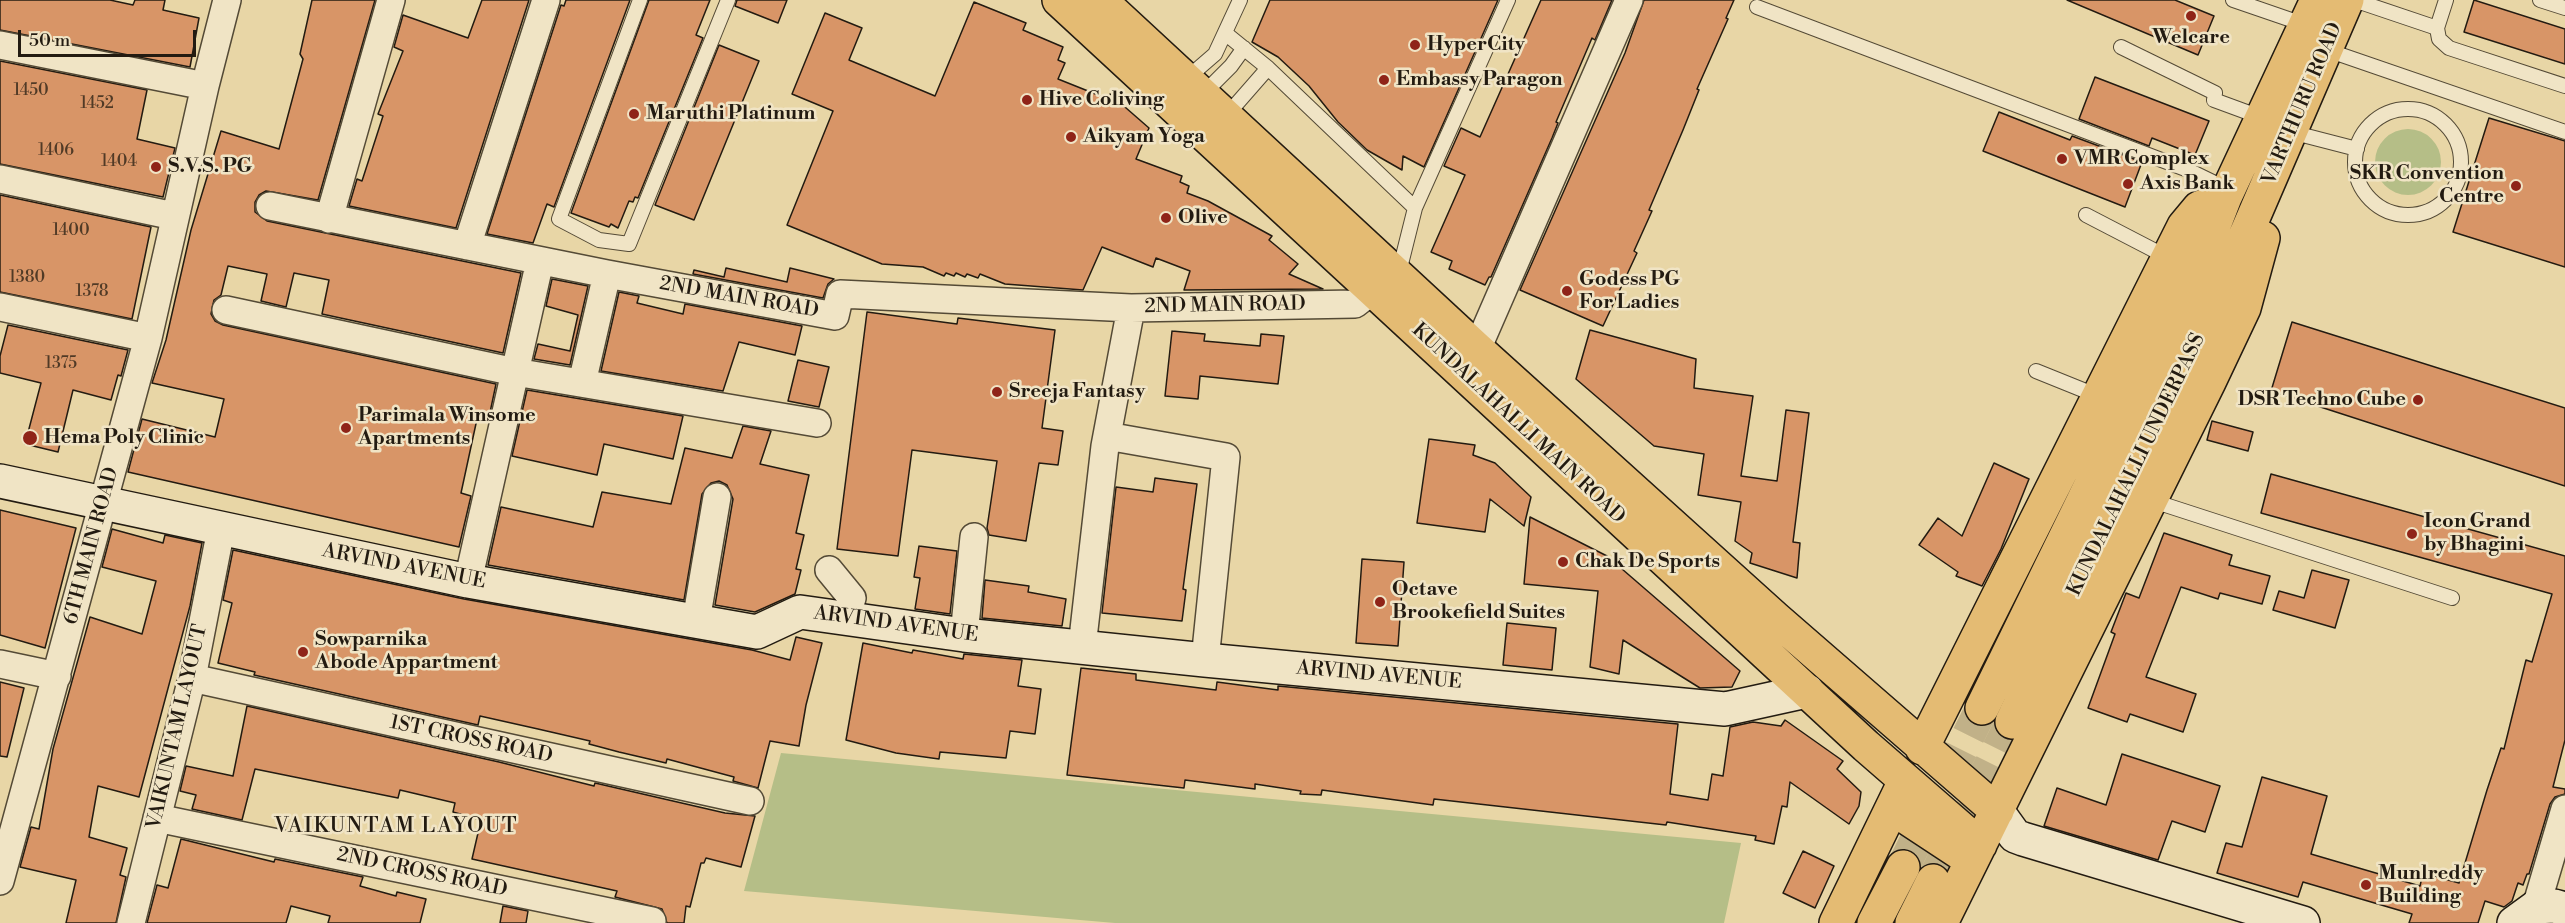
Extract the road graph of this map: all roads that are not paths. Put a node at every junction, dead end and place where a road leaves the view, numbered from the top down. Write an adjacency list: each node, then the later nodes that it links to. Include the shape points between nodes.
1 (227, 0): 26 (street, 6TH MAIN ROAD)
2 (391, 0): 39 (street)
3 (546, 0): 40 (street)
4 (640, 0): 5 (lane, via 559,219 599,240 629,244)
5 (728, 0)
6 (1059, 0): 28 (main road, KUNDALAHALLI MAIN ROAD)
7 (1240, 0): 20 (lane)
8 (1508, 0): 36 (lane)
9 (1629, 0): 49 (street)
10 (2233, 0): 18 (lane)
11 (2348, 0): 24 (main road, VARTHURU ROAD)
12 (2354, 0): 19 (lane)
13 (2446, 0): 19 (lane)
14 (2540, 0): 17 (lane)
15 (1113, 5): 28 (main road, KUNDALAHALLI MAIN ROAD)
16 (1757, 7): 33 (lane, via 2188,170)
17 (2565, 8)
18 (2312, 11): 29 (main road, VARTHURU ROAD)
19 (2437, 28): 27 (lane, via 2439,39 2449,48)
20 (1225, 33): 23 (lane); 28 (lane, via 1215,54)
21 (0, 45): 26 (street)
22 (2121, 47): 29 (lane, via 2215,93 2214,100)
23 (1244, 48): 25 (lane); 28 (lane)
24 (2327, 50): 29 (main road, VARTHURU ROAD); 30 (lane)
25 (1268, 68): 28 (lane); 36 (lane)
26 (205, 86): 38 (street, 6TH MAIN ROAD)
27 (2565, 86)
28 (1205, 107): 44 (main road, KUNDALAHALLI MAIN ROAD)
29 (2277, 125): 31 (lane); 33 (main road, VARTHURU ROAD); 35 (main road, VARTHURU ROAD)
30 (2565, 132)
31 (2357, 149): 31 (lane, via 2364,133 2377,119 2393,111 2420,110 2444,122 2455,136 2461,154 2460,172 2444,201 2430,210 2397,213 2381,207 2364,190 2356,166)
32 (0, 179): 38 (street)
33 (2227, 193): 41 (main road, via 2199,208); 74 (main road, KUNDALAHALLI UNDERPASS, via 2199,264)
34 (270, 206): 39 (street, 2ND MAIN ROAD)
35 (2259, 207): 58 (main road, via 2265,231 2244,308); 75 (main road, KUNDALAHALLI UNDERPASS)
36 (1416, 208): 44 (lane)
37 (2086, 215): 41 (lane)
38 (174, 216): 48 (street, 6TH MAIN ROAD)
39 (329, 219): 40 (street, 2ND MAIN ROAD)
40 (467, 246): 42 (street, 2ND MAIN ROAD)
41 (2167, 257): 53 (main road)
42 (540, 261): 43 (street, 2ND MAIN ROAD); 51 (street)
43 (607, 274): 46 (street, 2ND MAIN ROAD, via 835,316 840,294); 52 (street)
44 (1386, 283): 46 (street, 2ND MAIN ROAD, via 1355,304); 49 (main road, KUNDALAHALLI MAIN ROAD); 73 (main road, KUNDALAHALLI MAIN ROAD)
45 (0, 307): 48 (street)
46 (1131, 308): 55 (street)
47 (226, 310): 51 (street)
48 (148, 338): 59 (street, 6TH MAIN ROAD)
49 (1478, 349): 76 (main road, KUNDALAHALLI MAIN ROAD)
50 (2036, 371): 53 (lane)
51 (515, 372): 52 (street); 63 (street)
52 (582, 383): 54 (street)
53 (2098, 396): 76 (main road)
54 (817, 423)
55 (1107, 436): 68 (street); 69 (street, via 1226,457)
56 (0, 481): 59 (street, ARVIND AVENUE)
57 (717, 498): 66 (street)
58 (2150, 500): 64 (lane); 81 (main road)
59 (103, 504): 60 (street, ARVIND AVENUE); 71 (street, 6TH MAIN ROAD)
60 (221, 529): 63 (street, ARVIND AVENUE); 72 (street, VAIKUNTAM LAYOUT)
61 (974, 537): 67 (street)
62 (829, 570): 65 (street, via 852,598)
63 (468, 580): 66 (street, ARVIND AVENUE)
64 (2452, 598)
65 (846, 619): 66 (street, ARVIND AVENUE, via 800,612 757,632); 67 (street, ARVIND AVENUE)
66 (696, 621)
67 (964, 635): 68 (street, ARVIND AVENUE)
68 (1082, 647): 69 (street, ARVIND AVENUE)
69 (1205, 660): 73 (street, ARVIND AVENUE, via 1725,709)
70 (0, 664): 71 (street)
71 (57, 676): 82 (street, 6TH MAIN ROAD)
72 (192, 678): 78 (street, 1ST CROSS ROAD); 80 (street, VAIKUNTAM LAYOUT)
73 (1807, 691): 77 (main road, KUNDALAHALLI MAIN ROAD)
74 (1982, 708)
75 (2012, 722)
76 (1922, 748): 81 (main road, KUNDALAHALLI MAIN ROAD)
77 (1899, 794): 83 (main road, KUNDALAHALLI MAIN ROAD); 90 (main road)
78 (750, 801)
79 (2565, 809): 87 (street)
80 (157, 818): 88 (street, 2ND CROSS ROAD); 89 (street, VAIKUNTAM LAYOUT)
81 (2006, 824): 83 (main road); 94 (street)
82 (7, 828): 85 (street, 6TH MAIN ROAD)
83 (1975, 853): 93 (main road)
84 (1903, 867): 91 (main road)
85 (0, 881)
86 (1933, 881): 92 (main road)
87 (2538, 913)
88 (652, 921)
89 (131, 923)
90 (1836, 923)
91 (1874, 923)
92 (1912, 923)
93 (1941, 923)
94 (2303, 923)

